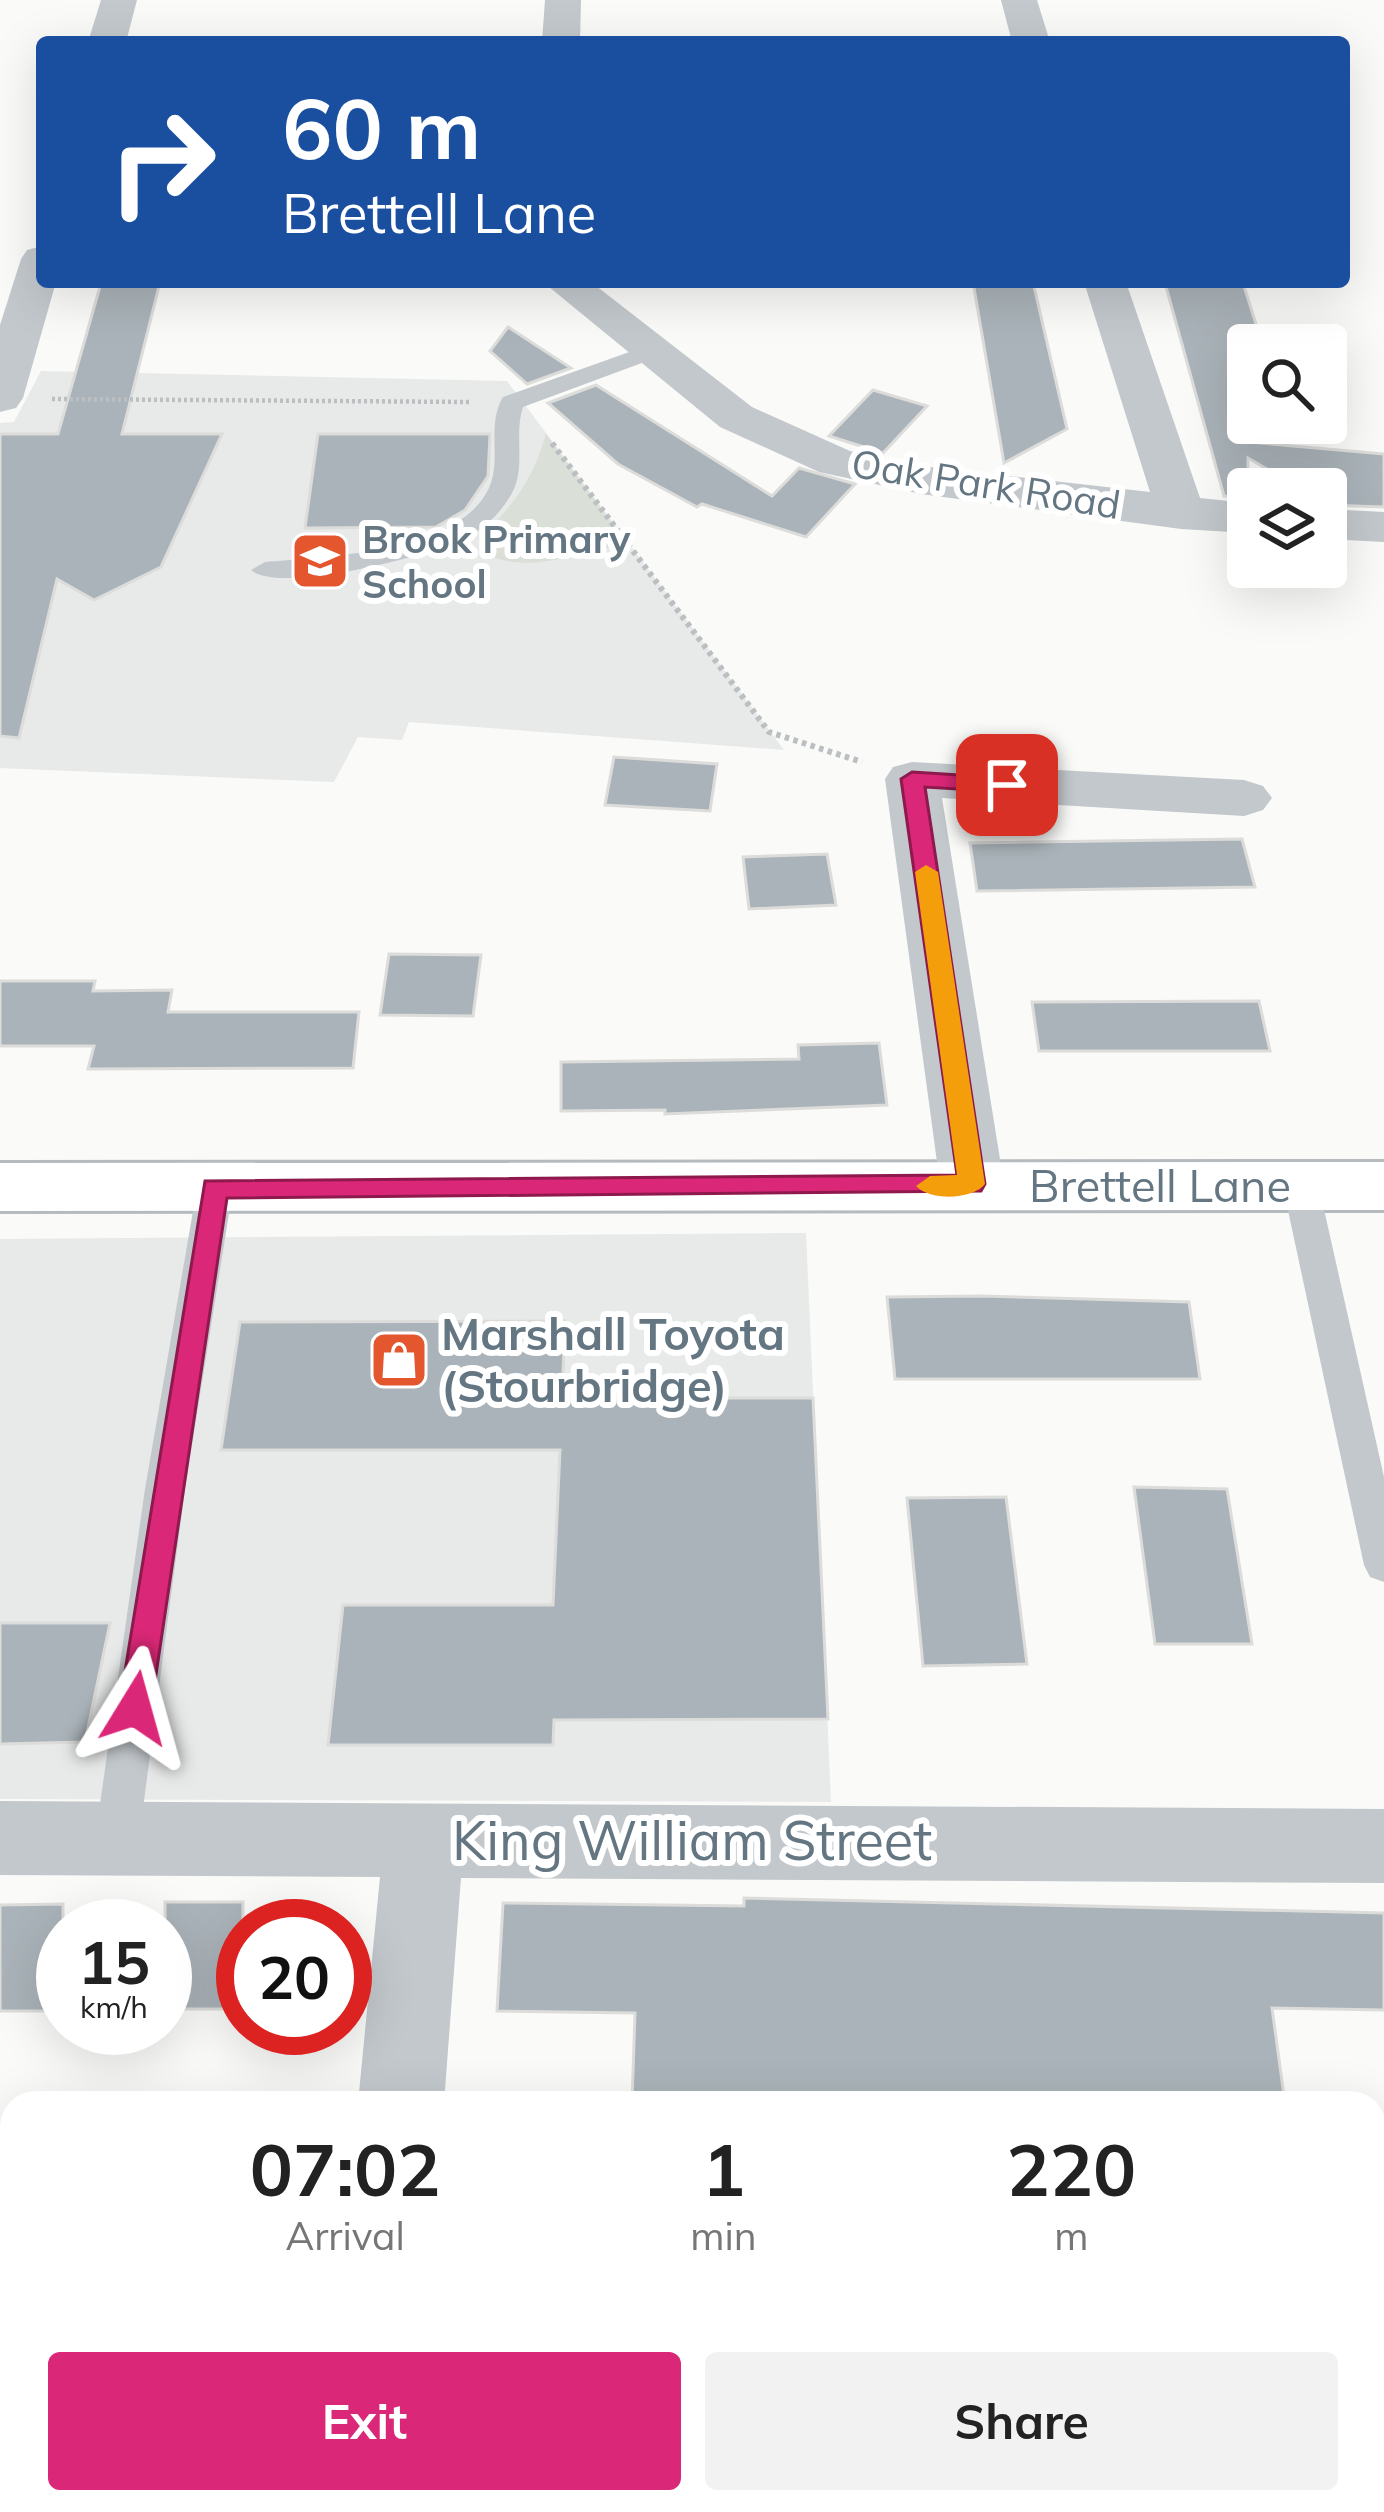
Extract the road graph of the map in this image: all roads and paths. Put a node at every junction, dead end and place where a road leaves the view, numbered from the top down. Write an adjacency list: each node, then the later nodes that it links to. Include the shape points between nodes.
1 (119, 0): 4 (street)
2 (563, 0): 5 (street)
3 (1019, 0): 6 (street)
4 (109, 36)
5 (562, 36)
6 (1028, 36)
7 (36, 279): 11 (street)
8 (571, 288): 10 (street, Oak Park Road)
9 (1107, 288): 13 (street)
10 (650, 352): 12 (lane); 13 (street, Oak Park Road, via 736,417 836,462)
11 (0, 399): 12 (path)
12 (516, 400): 17 (lane, via 505,416 503,489 458,529 352,563); 18 (path, via 769,732)
13 (1181, 514): 14 (street, Oak Park Road)
14 (1227, 517)
15 (1347, 525): 16 (street)
16 (1384, 527)
17 (265, 570)
18 (912, 779): 19 (street); 20 (street)
19 (1244, 798)
20 (972, 1184): 23 (main road, Brettell Lane); 24 (main road, Brettell Lane)
21 (1384, 1186): 23 (main road, Brettell Lane)
22 (0, 1187): 24 (main road, Brettell Lane)
23 (1301, 1187): 25 (lane)
24 (215, 1188): 27 (lane)
25 (1384, 1564)
26 (0, 1838): 27 (street, King William Street)
27 (117, 1839): 28 (street, King William Street)
28 (424, 1840): 29 (street, King William Street); 30 (street)
29 (1384, 1846)
30 (401, 2091)

